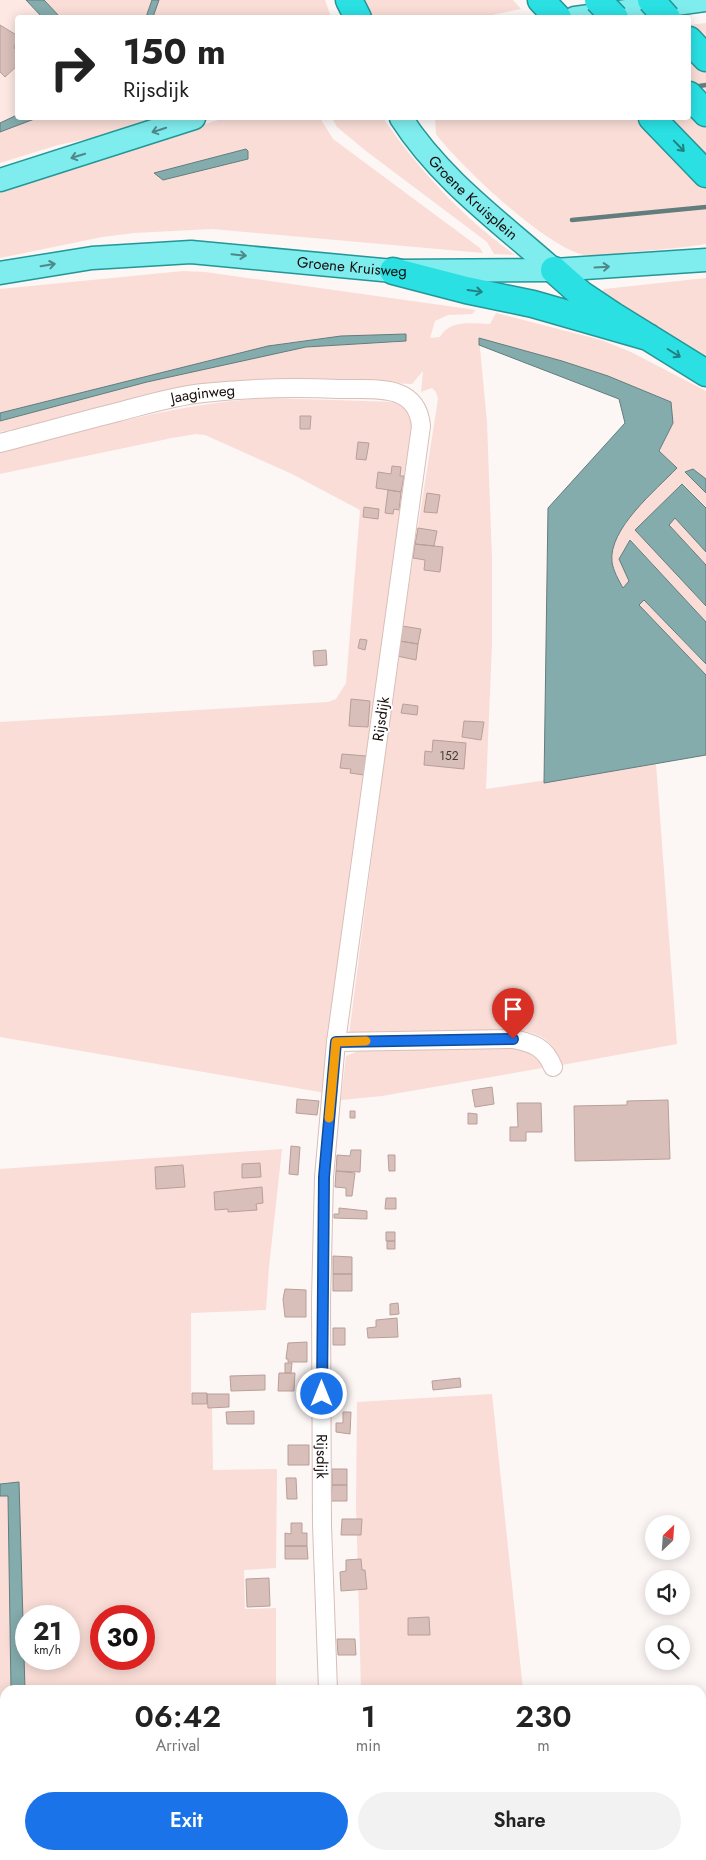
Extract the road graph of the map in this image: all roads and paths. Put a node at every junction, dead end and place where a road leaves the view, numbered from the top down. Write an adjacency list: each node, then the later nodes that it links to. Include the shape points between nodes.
1 (343, 0): 7 (highway)
2 (349, 0): 8 (highway)
3 (541, 0): 9 (highway)
4 (598, 0): 11 (highway, bridge)
5 (651, 0): 12 (highway, bridge)
6 (706, 0): 10 (main road)
7 (337, 15)
8 (356, 15)
9 (555, 15)
10 (597, 15)
11 (612, 15)
12 (664, 15)
13 (691, 42): 14 (highway)
14 (706, 58)
15 (691, 97): 16 (highway)
16 (706, 113)
17 (188, 120): 21 (main road, one-way to 21)
18 (654, 120): 20 (highway, one-way to 20)
19 (410, 123): 23 (main road, Groene Kruisplein, via 459,186)
20 (706, 174)
21 (0, 180)
22 (706, 260): 23 (main road, Groene Kruisweg, one-way to 22)
23 (554, 270): 24 (main road, Groene Kruisweg); 26 (highway, via 581,294)
24 (394, 271): 25 (main road, Groene Kruisweg, one-way to 24, via 92,258 191,252); 26 (highway, one-way to 26, via 533,304)
25 (0, 273)
26 (648, 337): 27 (highway, one-way to 27)
27 (706, 373)
28 (411, 399): 29 (street, Jaaginweg, via 400,393 310,388 201,393); 30 (street, Rijsdijk, via 421,426)
29 (0, 443)
30 (336, 1042): 31 (street, via 513,1039 534,1043 548,1054); 32 (street, Rijsdijk, via 324,1177 321,1300 322,1525)
31 (553, 1067)
32 (328, 1685)

